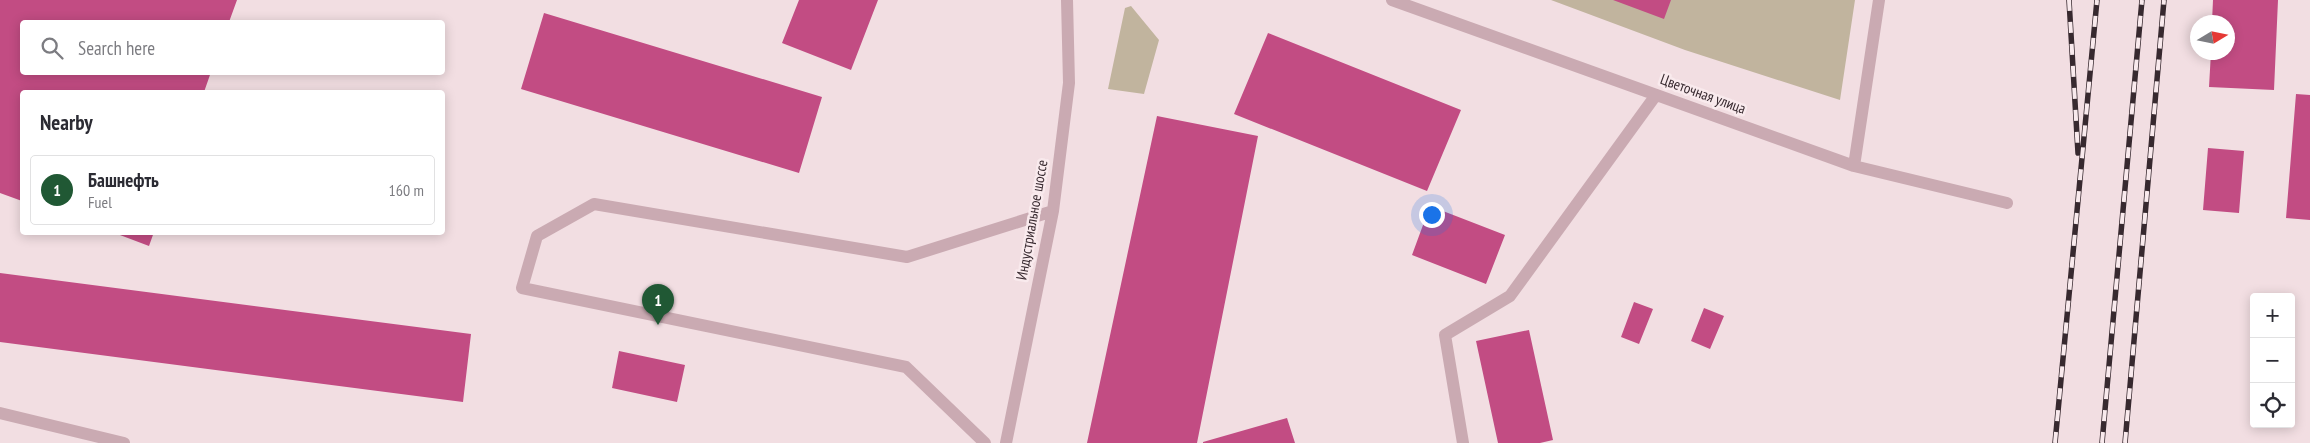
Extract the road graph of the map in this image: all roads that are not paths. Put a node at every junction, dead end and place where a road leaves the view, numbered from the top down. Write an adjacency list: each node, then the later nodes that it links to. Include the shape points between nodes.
1 (1067, 0): 7 (street, Индустриальное шоссе, via 1069,83)
2 (1392, 0): 4 (street, Цветочная улица)
3 (1879, 0): 5 (street)
4 (1656, 95): 5 (street, Цветочная улица); 12 (street, via 1510,296 1445,335)
5 (1854, 166): 6 (street, Цветочная улица)
6 (2007, 203)
7 (1053, 211): 10 (street, via 907,256 594,204 537,236 522,288 906,367); 11 (street, Индустриальное шоссе)
8 (0, 413): 9 (street)
9 (124, 443)
10 (984, 443)
11 (1006, 443)
12 (1463, 443)

